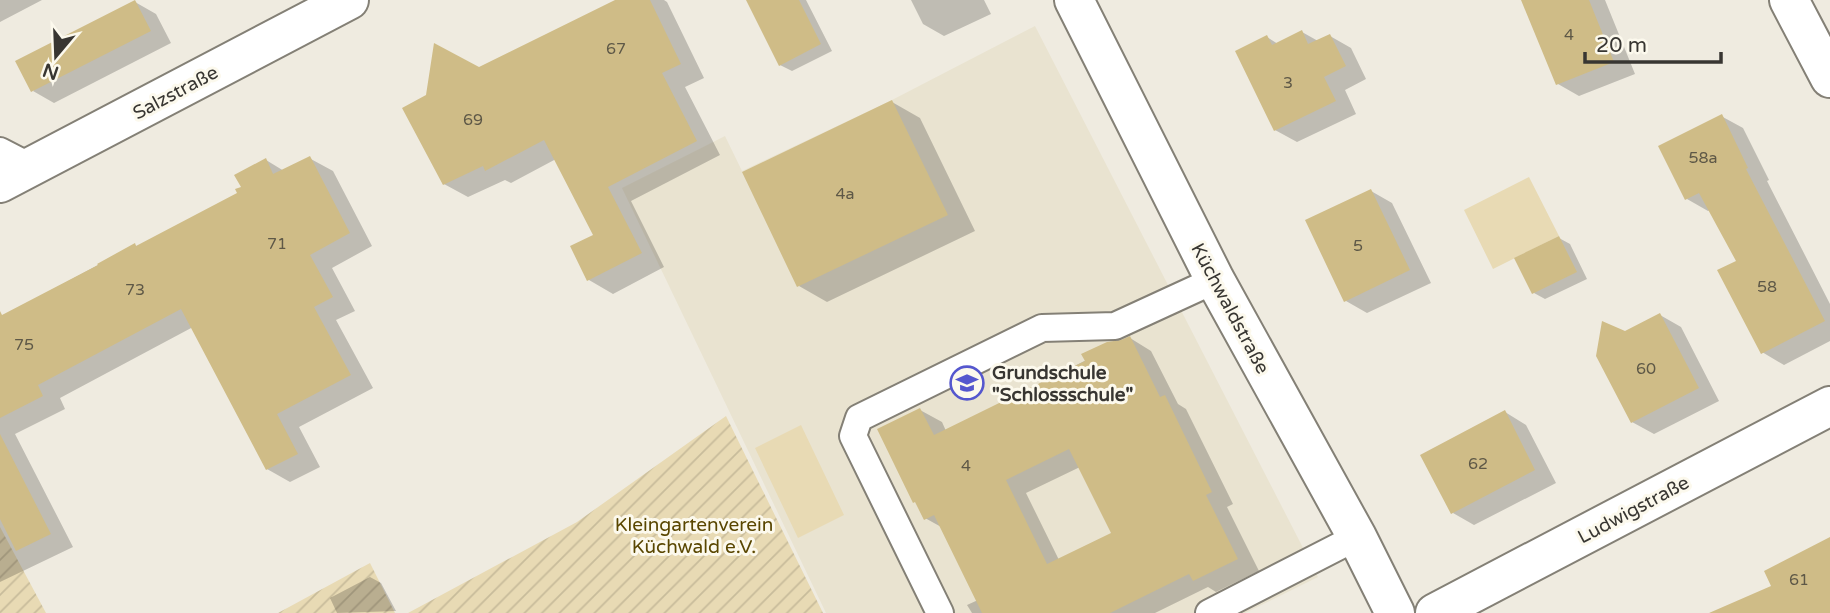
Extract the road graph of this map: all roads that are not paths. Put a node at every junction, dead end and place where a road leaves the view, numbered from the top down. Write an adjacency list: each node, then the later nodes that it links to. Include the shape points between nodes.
1 (349, 0): 5 (street, Salzstraße)
2 (1074, 0): 6 (street, Küchwaldstraße)
3 (1789, 0): 4 (street)
4 (1830, 78)
5 (10, 167)
6 (1214, 280): 8 (street, Küchwaldstraße); 9 (lane, via 1115,326 1042,328 859,418 853,436)
7 (1830, 406): 12 (street, Ludwigstraße)
8 (1357, 537): 10 (lane); 11 (street, Küchwaldstraße)
9 (940, 613)
10 (1209, 613)
11 (1395, 613)
12 (1435, 613)

